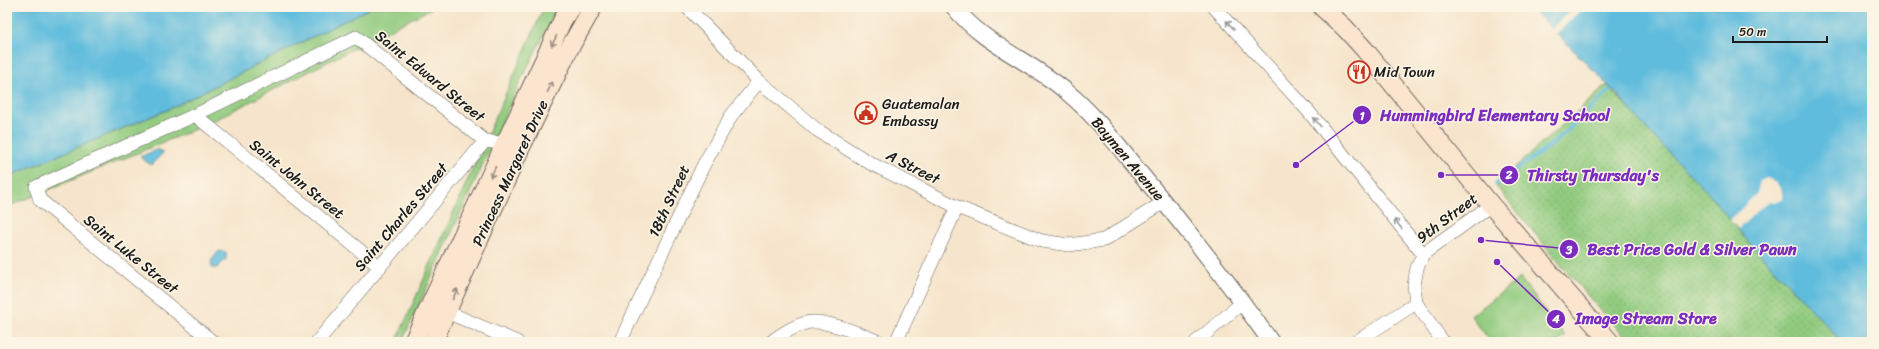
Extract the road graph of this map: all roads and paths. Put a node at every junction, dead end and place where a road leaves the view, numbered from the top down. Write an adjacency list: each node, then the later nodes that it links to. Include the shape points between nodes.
1 (572, 7): 10 (main road, Princess Margaret Drive, one-way to 10, via 564,18)
2 (593, 7): 10 (main road, Princess Margaret Drive, one-way to 2)
3 (687, 7): 7 (street, A Street)
4 (954, 7): 11 (street, Baymen Avenue, via 981,34 1067,92 1110,136)
5 (1214, 7): 14 (street, one-way to 5, via 1309,112)
6 (1322, 7): 12 (main road, via 1365,50)
7 (759, 81): 13 (street, A Street, via 817,130 863,159); 24 (street, 18th Street, via 731,116 704,166)
8 (195, 115): 9 (street, Saint Edward Street, via 356,37); 15 (street, Saint John Street); 19 (street, Saint Luke Street, via 36,187 40,200)
9 (484, 141): 10 (street); 15 (street, Saint Charles Street)
10 (514, 145): 18 (main road, Princess Margaret Drive, one-way to 10); 21 (main road, Princess Margaret Drive, one-way to 21)
11 (1164, 202): 13 (street, A Street, via 1104,240 1069,245 1042,241); 16 (street, Baymen Avenue)
12 (1491, 205): 14 (street, 9th Street); 32 (main road)
13 (958, 207): 27 (street)
14 (1423, 254): 17 (street, 9th Street, via 1414,285)
15 (380, 267): 20 (street, Saint Charles Street)
16 (1243, 302): 28 (street); 29 (street, Baymen Avenue)
17 (1416, 303): 30 (street); 31 (street)
18 (447, 312): 22 (main road, Princess Margaret Drive); 23 (street)
19 (213, 342)
20 (317, 342)
21 (413, 342)
22 (433, 342)
23 (517, 342)
24 (620, 342)
25 (771, 342): 26 (street, via 789,330 812,322 835,326)
26 (879, 342)
27 (896, 342)
28 (1196, 342)
29 (1271, 342)
30 (1356, 342)
31 (1443, 342)
32 (1610, 342)

